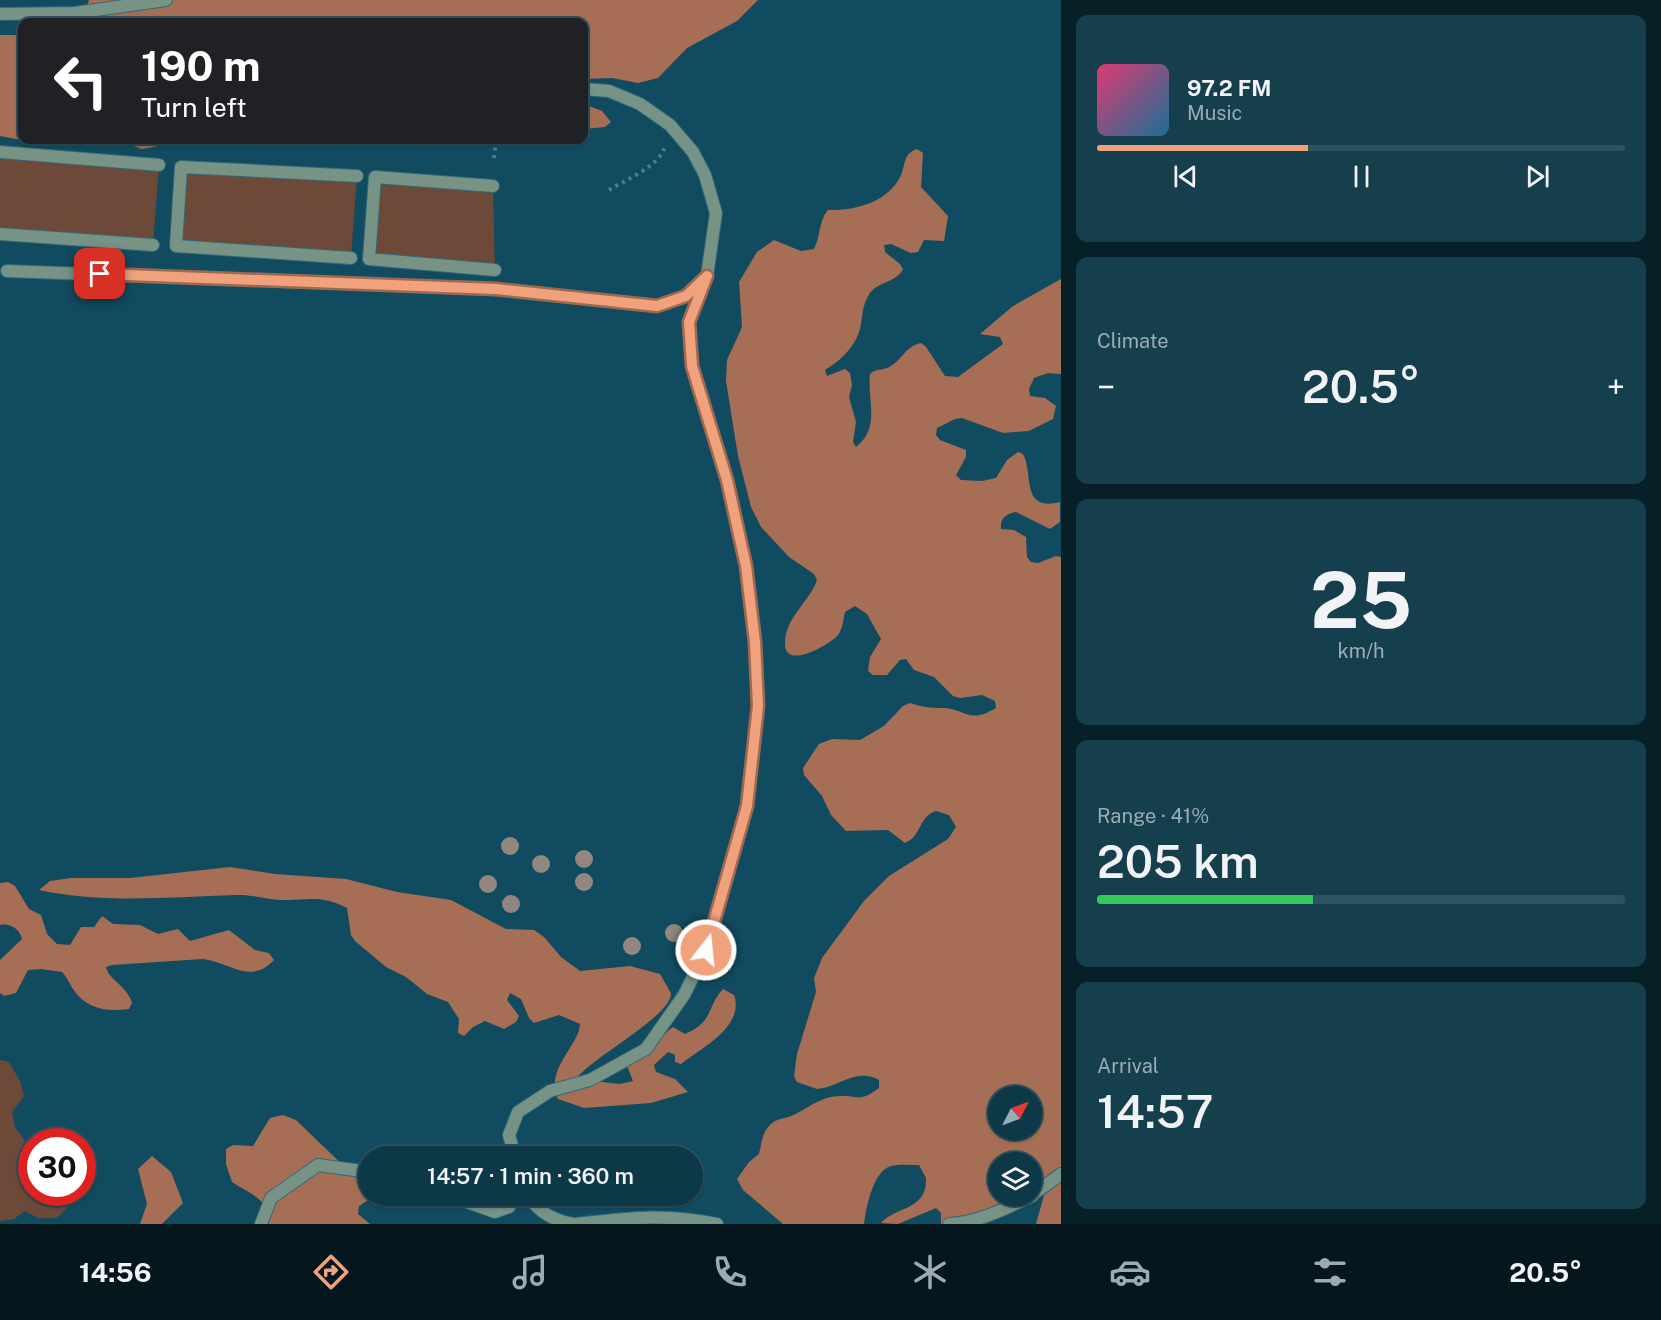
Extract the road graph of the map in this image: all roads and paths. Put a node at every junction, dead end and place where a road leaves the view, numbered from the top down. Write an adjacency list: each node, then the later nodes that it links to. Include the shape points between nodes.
1 (166, 0): 2 (street)
2 (74, 13): 3 (street); 4 (street)
3 (0, 14)
4 (87, 18)
5 (588, 89): 6 (street, via 609,91 640,104)
6 (670, 125): 13 (path, via 662,154); 19 (street, via 693,152 705,175 716,213)
7 (496, 144): 9 (path)
8 (0, 152): 10 (street)
9 (494, 158)
10 (159, 165)
11 (357, 176): 16 (street, via 181,167 176,246)
12 (493, 186): 17 (street, via 375,177 369,259)
13 (609, 190)
14 (0, 234): 15 (street)
15 (153, 245)
16 (351, 258)
17 (495, 270)
18 (7, 271): 19 (street, via 496,289 657,306 686,296)
19 (707, 276): 20 (street, via 689,322 692,366 727,480 746,566 758,706 747,806 706,950 684,995 646,1049 590,1080 550,1091 518,1112 509,1136)
20 (512, 1146)
21 (358, 1170): 28 (street, via 318,1165 271,1198)
22 (1061, 1174): 23 (street)
23 (1042, 1188)
24 (478, 1206): 25 (street, via 495,1212)
25 (510, 1206)
26 (535, 1206): 29 (street, via 555,1221)
27 (1011, 1206): 31 (street, via 968,1223)
28 (261, 1224)
29 (575, 1224): 30 (street, via 653,1215)
30 (717, 1224)
31 (949, 1224)

